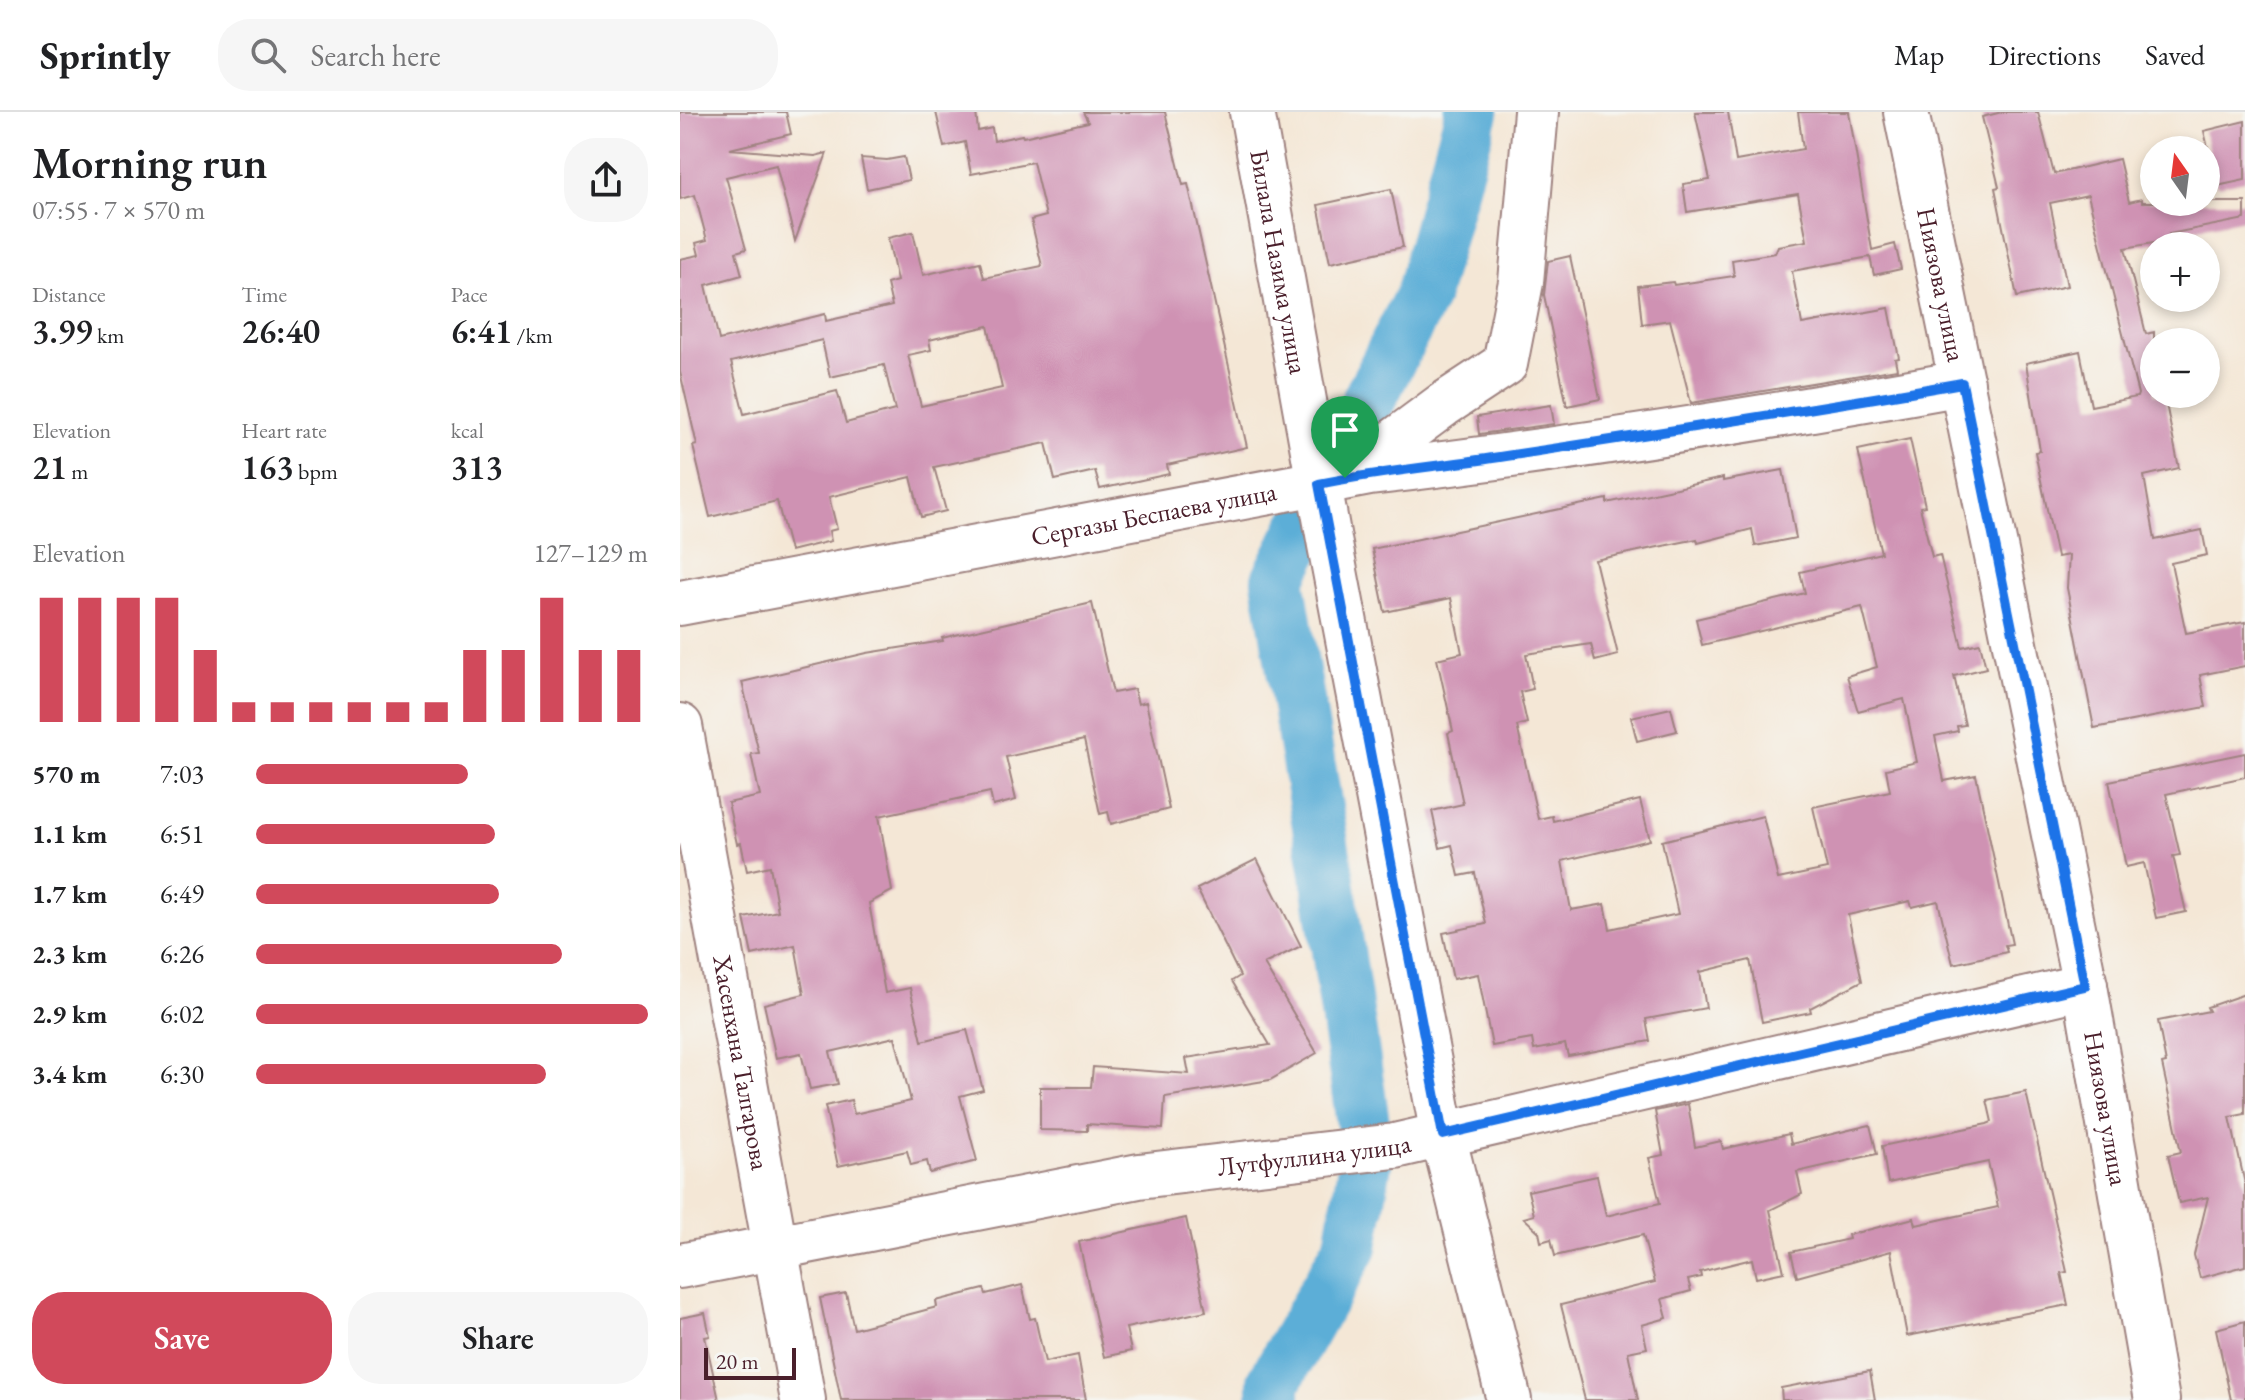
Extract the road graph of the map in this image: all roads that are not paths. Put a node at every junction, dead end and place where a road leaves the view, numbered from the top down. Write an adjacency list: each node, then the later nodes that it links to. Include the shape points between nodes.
1 (1252, 112): 5 (street, Билала Назима улица)
2 (1536, 112): 5 (street, via 1521,282 1505,364)
3 (1906, 112): 4 (street, Ниязова улица)
4 (1962, 383): 5 (street, Сергазы Беспаева улица); 8 (street, Ниязова улица)
5 (1332, 481): 6 (street, Сергазы Беспаева улица); 9 (street, Билала Назима улица)
6 (680, 603)
7 (680, 726): 10 (street, Хасенхана Талгарова)
8 (2085, 986): 9 (street, Лутфуллина улица); 14 (street, Ниязова улица)
9 (1443, 1135): 10 (street, Лутфуллина улица, via 1395,1146 1139,1176); 13 (street, Билала Назима улица)
10 (774, 1247): 11 (street, Лутфуллина улица); 12 (street, Хасенхана Талгарова)
11 (680, 1266)
12 (803, 1400)
13 (1509, 1400)
14 (2157, 1400)

